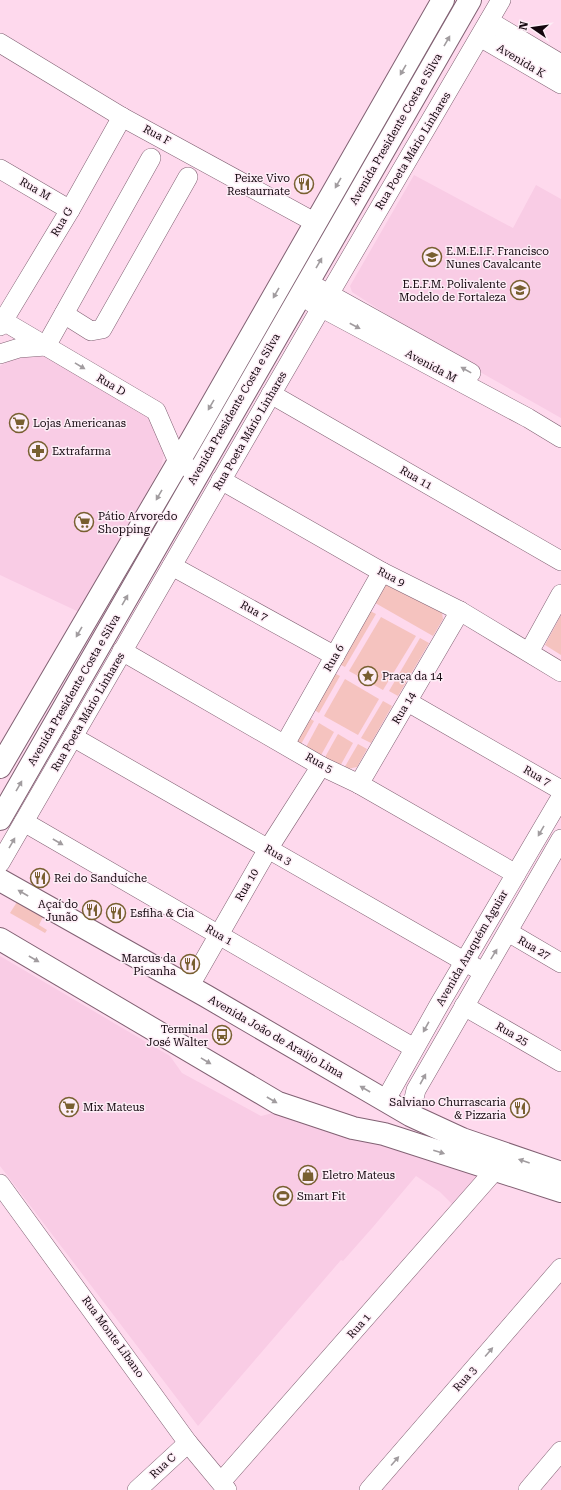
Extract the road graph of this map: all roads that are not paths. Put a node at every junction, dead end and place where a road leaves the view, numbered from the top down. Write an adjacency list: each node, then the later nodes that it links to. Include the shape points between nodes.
1 (443, 0): 13 (main road, Avenida Presidente Costa e Silva, one-way to 13)
2 (470, 0): 14 (main road, Avenida Presidente Costa e Silva, one-way to 2)
3 (501, 0): 4 (street, Rua Poeta Mário Linhares)
4 (485, 29): 6 (street, Avenida K); 7 (street, Avenida K); 15 (street, Rua Poeta Mário Linhares)
5 (0, 43): 8 (street, Rua F)
6 (561, 64)
7 (561, 84)
8 (122, 117): 12 (street, Rua G); 13 (street, Rua F)
9 (150, 158): 16 (street)
10 (0, 169): 12 (street, Rua M)
11 (188, 177): 16 (street, via 102,329 91,331)
12 (70, 210): 17 (street, Rua G)
13 (316, 223): 24 (main road, Avenida Presidente Costa e Silva, one-way to 24)
14 (304, 289): 15 (street, Avenida M); 25 (main road, Avenida Presidente Costa e Silva)
15 (325, 301): 20 (street, Rua Poeta Mário Linhares); 21 (street, Avenida M)
16 (64, 314): 18 (street)
17 (1, 322): 18 (street, Rua D)
18 (46, 346): 19 (street, via 19,348); 24 (street, Rua D, one-way to 24, via 156,411)
19 (0, 354)
20 (271, 394): 26 (street, Rua Poeta Mário Linhares); 27 (street, Rua 11)
21 (531, 413): 22 (street, Avenida M); 23 (street, Avenida M)
22 (561, 424)
23 (561, 438)
24 (178, 462): 25 (street); 40 (main road, Avenida Presidente Costa e Silva, one-way to 40)
25 (198, 473): 44 (main road, Avenida Presidente Costa e Silva, one-way to 25)
26 (221, 480): 28 (street, Rua Poeta Mário Linhares); 29 (street, Rua 9)
27 (561, 561)
28 (172, 566): 32 (street, Rua Poeta Mário Linhares); 34 (street, Rua 7)
29 (382, 572): 31 (street, Rua 9); 34 (street, Rua 6)
30 (561, 594): 33 (street)
31 (460, 611): 33 (street, Rua 9); 36 (street, Rua 14)
32 (122, 651): 37 (street, Rua Poeta Mário Linhares); 38 (street, Rua 5)
33 (529, 652): 35 (street, Rua 9)
34 (336, 656): 38 (street, Rua 6)
35 (561, 672)
36 (408, 702): 41 (street, Rua 14); 42 (street, Rua 7)
37 (73, 737): 45 (street, Rua Poeta Mário Linhares); 47 (street, Rua 3)
38 (285, 744): 39 (street, Rua 5)
39 (321, 766): 41 (street, Rua 5); 47 (street, Rua 10)
40 (0, 767)
41 (358, 784): 50 (street, Rua 5)
42 (561, 790)
43 (561, 797): 50 (street, Avenida Araquém Aguiar, one-way to 50)
44 (0, 819)
45 (24, 822): 49 (street, Rua Poeta Mário Linhares, one-way to 45); 53 (street, Rua 1, one-way to 53)
46 (561, 839): 48 (street, Avenida Araquém Aguiar)
47 (268, 849): 53 (street, Rua 10); 55 (street, Rua 3)
48 (556, 858): 52 (street, Avenida Araquém Aguiar)
49 (0, 864)
50 (516, 874): 55 (street, Avenida Araquém Aguiar)
51 (0, 880): 58 (main road, Avenida João de Araújo Lima, one-way to 51)
52 (508, 932): 56 (street, Rua 27); 57 (street, Avenida Araquém Aguiar, one-way to 52)
53 (219, 935): 58 (street, Rua 10); 60 (street, Rua 1)
54 (0, 939): 64 (main road, one-way to 64, via 278,1103 353,1128 384,1134)
55 (464, 962): 57 (street, Rua 3); 60 (street, Avenida Araquém Aguiar, one-way to 60)
56 (561, 963)
57 (483, 972): 59 (street, Avenida Araquém Aguiar)
58 (189, 987): 62 (main road, Avenida João de Araújo Lima, one-way to 58)
59 (464, 1006): 61 (street, Rua 25); 63 (street, Avenida Araquém Aguiar, one-way to 59, via 416,1090)
60 (414, 1048): 62 (street, Avenida Araquém Aguiar)
61 (561, 1062)
62 (385, 1101): 63 (main road, Avenida João de Araújo Lima)
63 (410, 1115): 65 (main road, Avenida João de Araújo Lima, one-way to 63, via 462,1139)
64 (496, 1169): 67 (main road); 71 (street, Rua 1)
65 (561, 1173)
66 (0, 1184): 69 (street, Rua Monte Líbano)
67 (561, 1191)
68 (561, 1268): 73 (street, Rua 3, one-way to 68)
69 (188, 1443): 71 (street, Rua Monte Líbano); 72 (street, Rua C)
70 (561, 1451): 74 (street)
71 (224, 1486)
72 (137, 1490)
73 (369, 1490)
74 (528, 1490)

